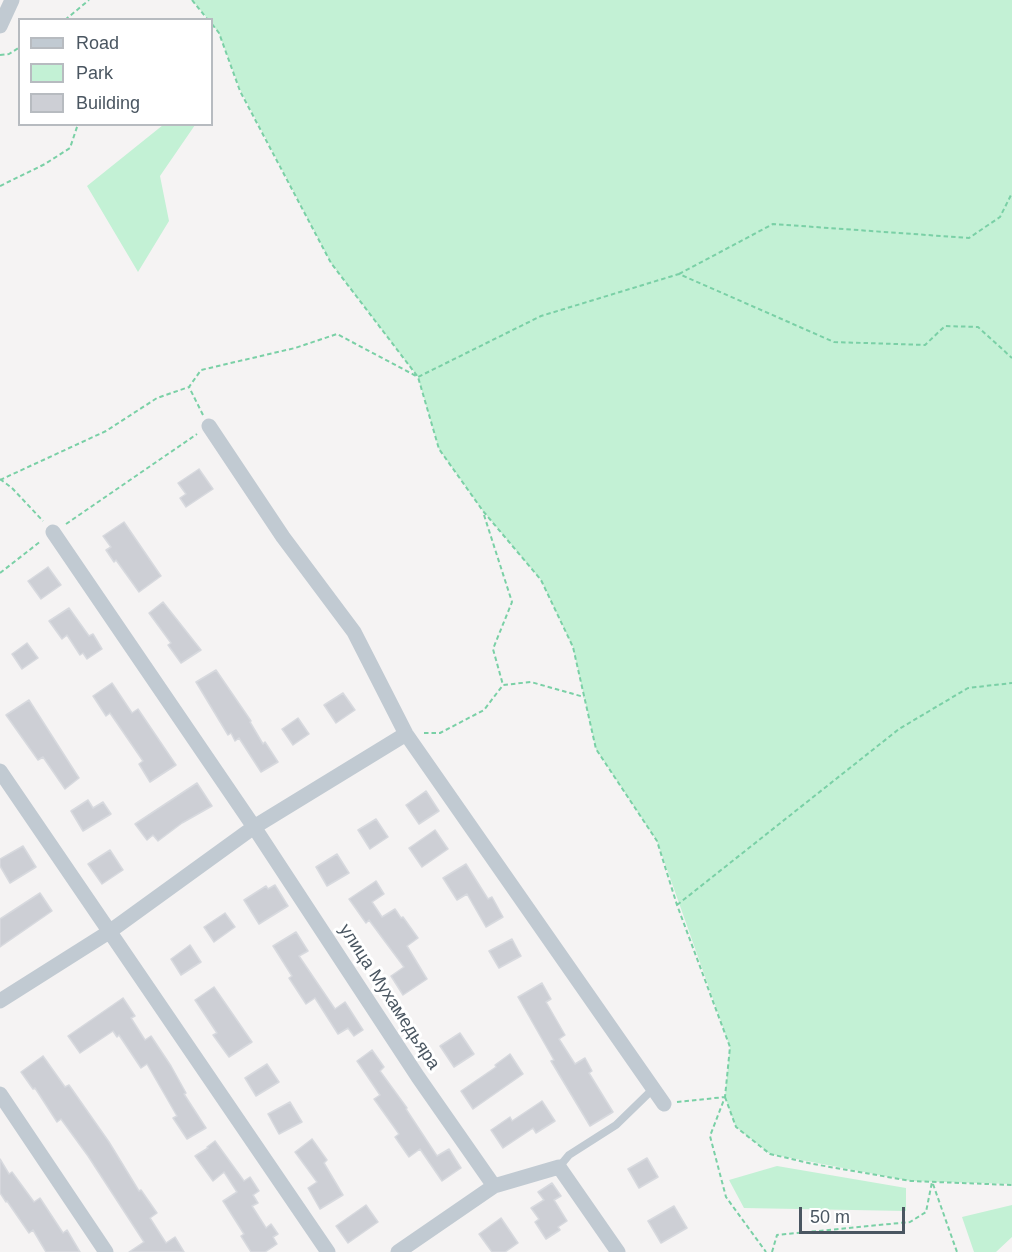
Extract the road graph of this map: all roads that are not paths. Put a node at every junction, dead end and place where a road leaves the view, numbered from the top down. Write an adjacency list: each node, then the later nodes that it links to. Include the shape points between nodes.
1 (12, 0): 2 (street)
2 (0, 26)
3 (209, 426): 5 (street, via 283,537 354,632)
4 (52, 532): 7 (street, улица Мухамедьяра)
5 (406, 734): 7 (street); 10 (street)
6 (0, 771): 8 (street)
7 (254, 827): 8 (street); 14 (street, улица Мухамедьяра)
8 (109, 932): 9 (street); 16 (street)
9 (0, 1001)
10 (653, 1089): 12 (street); 13 (lane, via 616,1125 569,1155)
11 (0, 1094): 15 (street)
12 (664, 1104)
13 (559, 1167): 14 (street); 18 (street)
14 (494, 1185): 17 (street)
15 (106, 1252)
16 (328, 1252)
17 (398, 1252)
18 (618, 1252)

